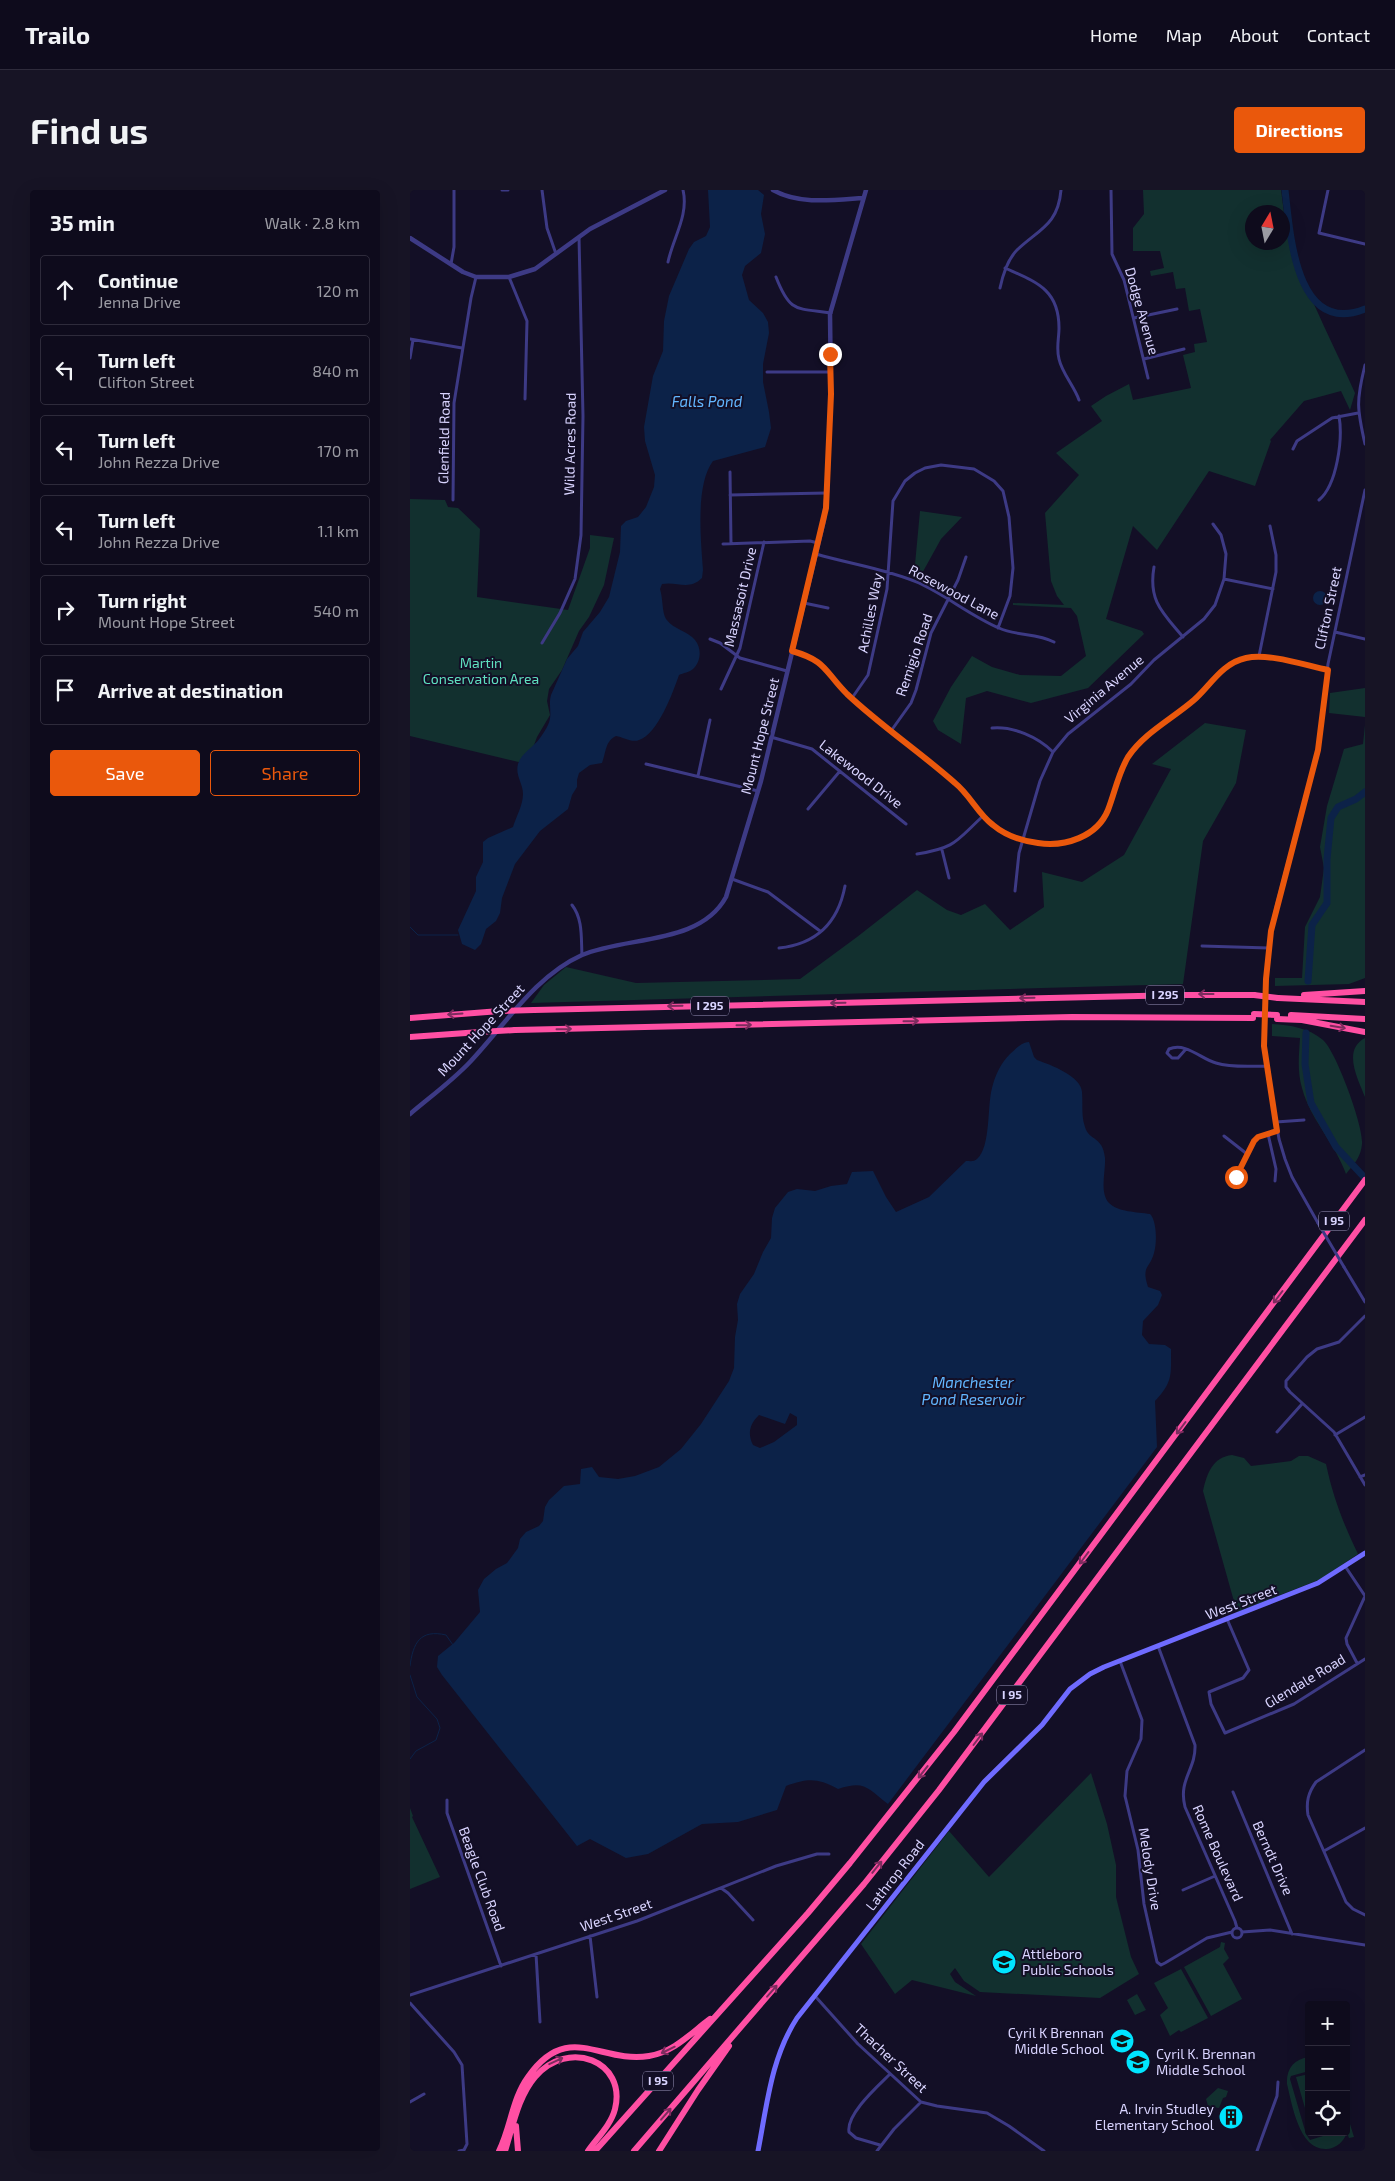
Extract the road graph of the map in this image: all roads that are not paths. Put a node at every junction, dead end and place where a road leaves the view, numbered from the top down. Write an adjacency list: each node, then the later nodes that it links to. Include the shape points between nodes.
1 (454, 190): 18 (street)
2 (502, 190): 3 (street)
3 (508, 190)
4 (542, 190): 16 (street, via 547,228)
5 (665, 190): 13 (street)
6 (683, 190): 17 (street, via 684,212)
7 (773, 190): 12 (street, via 794,198)
8 (866, 190): 12 (street, Mount Hope Street)
9 (1061, 190): 19 (street, via 1054,217 1044,230 1017,250)
10 (1111, 190): 26 (street, Dodge Avenue, via 1112,254 1122,272)
11 (1328, 190): 15 (street, via 1319,233)
12 (863, 198): 25 (street, Mount Hope Street)
13 (579, 236): 16 (street); 69 (street, Wild Acres Road, via 583,416 581,535 575,580)
14 (410, 238): 18 (street)
15 (1365, 244)
16 (556, 254): 20 (street, via 535,268)
17 (668, 262)
18 (451, 264): 21 (street)
19 (1005, 268): 23 (street); 37 (street, via 1033,280 1055,302 1059,318 1058,359)
20 (509, 276): 21 (street); 36 (street, via 527,321)
21 (476, 277): 28 (street, Glenfield Road)
22 (776, 277): 25 (street, via 790,305)
23 (1000, 288)
24 (1177, 309): 26 (street)
25 (831, 313): 34 (street, Mount Hope Street)
26 (1134, 318): 31 (street, Dodge Avenue)
27 (412, 340): 28 (street); 30 (street)
28 (462, 348): 46 (street, Glenfield Road, via 453,411)
29 (1184, 349): 31 (street)
30 (410, 358)
31 (1144, 359): 35 (street, Dodge Avenue)
32 (1365, 365): 38 (street, via 1357,398)
33 (767, 372): 34 (street)
34 (830, 372): 44 (street, Mount Hope Street)
35 (1148, 378)
36 (525, 399)
37 (1079, 400)
38 (1358, 413): 39 (street); 40 (street)
39 (1339, 416): 41 (street, via 1297,441); 47 (street, via 1342,432 1339,453 1326,494)
40 (1365, 444)
41 (1293, 449)
42 (730, 472): 45 (street)
43 (1365, 490): 64 (street, Clifton Street)
44 (827, 493): 45 (street); 52 (street, Mount Hope Street)
45 (730, 495): 51 (street)
46 (453, 500)
47 (1318, 500)
48 (1213, 524): 58 (street, Virginia Avenue, via 1224,545)
49 (1270, 526): 59 (street, via 1276,555)
50 (764, 542): 51 (street); 52 (street); 71 (street, Massasoit Drive)
51 (731, 543): 53 (street)
52 (818, 543): 54 (street, Mount Hope Street)
53 (723, 544)
54 (815, 554): 57 (street, Rosewood Lane); 61 (street, Mount Hope Street)
55 (966, 557): 60 (street, Remigio Road)
56 (1154, 568): 65 (street, via 1152,585 1157,603)
57 (890, 573): 60 (street, Rosewood Lane, via 920,584); 63 (street, Achilles Way, via 891,512 893,500 905,481 925,468 941,465 982,472 1003,491 1011,535 1012,584); 76 (street, Achilles Way, via 868,675)
58 (1224, 578): 59 (street); 65 (street, Virginia Avenue, via 1212,610)
59 (1273, 589): 72 (street)
60 (948, 600): 63 (street, Rosewood Lane); 79 (street, Remigio Road, via 930,633 910,704)
61 (803, 603): 62 (street); 70 (street, Mount Hope Street)
62 (828, 608)
63 (998, 628): 68 (street, Rosewood Lane)
64 (1335, 632): 67 (street); 73 (street, Clifton Street)
65 (1183, 637): 81 (street, Virginia Avenue, via 1068,734)
66 (710, 639): 71 (street)
67 (1365, 639)
68 (1054, 642)
69 (542, 644)
70 (792, 651): 74 (street, Mount Hope Street); 76 (street, via 824,666)
71 (737, 656): 74 (street); 75 (street, Massasoit Drive)
72 (1260, 656): 73 (street); 89 (street, via 1244,658 1222,670 1195,700 1136,747 1120,774 1108,812 1092,831 1058,844)
73 (1328, 670): 100 (street, Clifton Street, via 1318,750 1276,907)
74 (787, 671): 80 (street, Mount Hope Street)
75 (721, 689)
76 (852, 698): 79 (street)
77 (710, 720): 84 (street)
78 (992, 728): 81 (street, via 1016,731 1038,740)
79 (891, 731): 87 (street, via 957,784)
80 (772, 737): 83 (street, Lakewood Drive, via 812,749); 85 (street, Mount Hope Street)
81 (1053, 752): 89 (street, Virginia Avenue, via 1040,781)
82 (646, 764): 84 (street)
83 (840, 771): 86 (street); 88 (street, Lakewood Drive)
84 (698, 776): 85 (street)
85 (758, 791): 93 (street, Mount Hope Street)
86 (808, 809)
87 (984, 816): 89 (street, via 1004,833); 90 (street, via 956,842)
88 (906, 824)
89 (1023, 839): 95 (street, Virginia Avenue, via 1016,864)
90 (942, 850): 91 (street); 92 (street)
91 (918, 854)
92 (949, 878)
93 (732, 879): 97 (street, via 768,892); 101 (street, Mount Hope Street, via 722,906 693,928)
94 (845, 886): 97 (street, via 839,910)
95 (1015, 891)
96 (572, 905): 101 (street, via 578,912)
97 (820, 931): 99 (street, via 794,947)
98 (1202, 946): 100 (street)
99 (780, 948)
100 (1269, 948): 111 (street, Clifton Street, via 1264,1046)
101 (582, 955): 112 (street, Mount Hope Street, via 551,974 458,1074)
102 (1365, 991): 103 (highway)
103 (1278, 996): 104 (highway); 106 (highway, I 295, one-way to 106, bridge, via 1183,994 534,1010)
104 (1365, 1002)
105 (1277, 1017): 107 (highway); 108 (highway, one-way to 108); 109 (highway, I 295, one-way to 105, bridge, via 515,1030 1072,1017)
106 (410, 1018)
107 (1365, 1019)
108 (1365, 1032)
109 (410, 1037)
110 (1186, 1049): 110 (street, via 1178,1058 1168,1055 1172,1047); 111 (street, via 1222,1065)
111 (1267, 1066): 114 (street, Clifton Street)
112 (410, 1114)
113 (1304, 1120): 114 (street)
114 (1276, 1122): 115 (street, Clifton Street)
115 (1277, 1131): 116 (street); 123 (street, Clifton Street, bridge, via 1292,1177)
116 (1268, 1134): 118 (street, via 1258,1137); 120 (street, via 1276,1169)
117 (1224, 1136): 118 (street)
118 (1247, 1154): 119 (street)
119 (1236, 1177)
120 (1275, 1181)
121 (1363, 1182): 163 (highway, I 95, one-way to 163, via 954,1732 850,1863)
122 (1365, 1220): 165 (highway, I 95, one-way to 122, via 864,1884 944,1784)
123 (1365, 1302)
124 (1365, 1316): 125 (street, via 1339,1342 1317,1349 1307,1357 1286,1382 1286,1387)
125 (1302, 1404): 127 (street); 128 (street)
126 (1365, 1417): 128 (street)
127 (1277, 1432)
128 (1335, 1435): 130 (street)
129 (1365, 1474): 130 (street)
130 (1360, 1477): 131 (street)
131 (1365, 1485)
132 (1365, 1553): 133 (main road, West Street)
133 (1345, 1566): 134 (street, via 1365,1596); 135 (main road, West Street, via 1318,1583)
134 (1364, 1603): 139 (street, via 1346,1638)
135 (1227, 1619): 136 (main road, West Street); 139 (street, Glendale Road, via 1249,1670 1243,1678 1209,1692 1225,1733 1294,1704)
136 (1158, 1646): 138 (main road, West Street); 146 (street, Rome Boulevard, via 1194,1744 1193,1761 1183,1788 1185,1807)
137 (1365, 1659): 139 (street, Glendale Road)
138 (1120, 1661): 152 (street, Melody Drive, via 1142,1720 1141,1738 1127,1771 1125,1796 1138,1850 1148,1927 1157,1962 1162,1964 1207,1938); 160 (main road, Lathrop Road, via 1078,1681 1042,1725 990,1774)
139 (1357, 1663)
140 (1365, 1750): 144 (street, via 1316,1782 1311,1789 1308,1816)
141 (1233, 1792): 154 (street, Berndt Drive)
142 (447, 1800): 158 (street, Beagle Club Road, via 447,1813)
143 (1365, 1828): 144 (street)
144 (1324, 1851): 149 (street, via 1346,1902)
145 (829, 1854): 147 (street, West Street, via 801,1858)
146 (1216, 1876): 148 (street); 151 (street, Rome Boulevard)
147 (720, 1888): 150 (street); 155 (street, West Street)
148 (1183, 1890)
149 (1365, 1914)
150 (753, 1920)
151 (1236, 1928): 152 (street); 153 (street)
152 (1232, 1932): 153 (street, via 1238,1938)
153 (1242, 1932): 154 (street, via 1270,1930)
154 (1292, 1934): 156 (street)
155 (590, 1936): 157 (street, West Street); 161 (street)
156 (1365, 1945)
157 (536, 1954): 158 (street, West Street); 164 (street)
158 (501, 1966): 159 (street, West Street)
159 (410, 1995)
160 (814, 1996): 166 (street, Thacher Street); 181 (main road, Lathrop Road, via 788,2033 777,2059)
161 (597, 1997)
162 (410, 2003): 173 (street, via 462,2065 467,2144 464,2150)
163 (722, 2011): 174 (highway, one-way to 174, via 677,2045 655,2055 630,2057 580,2047 563,2048 551,2054 532,2071 521,2088); 178 (highway, I 95)
164 (540, 2022)
165 (740, 2028): 179 (highway, I 95, one-way to 165); 180 (highway)
166 (890, 2074): 170 (street, Thacher Street); 172 (street, via 858,2109 848,2126 852,2136)
167 (1278, 2082): 184 (street, via 1277,2096)
168 (424, 2094): 169 (street)
169 (410, 2102)
170 (921, 2102): 172 (street); 183 (street, Thacher Street, via 987,2113)
171 (517, 2112): 175 (highway); 176 (highway); 177 (highway, one-way to 177, via 530,2085 548,2065 567,2057 593,2061 611,2079 616,2091 616,2104 610,2120)
172 (880, 2146): 182 (street)
173 (459, 2151)
174 (499, 2151)
175 (505, 2151)
176 (518, 2151)
177 (588, 2151)
178 (595, 2151)
179 (634, 2151)
180 (659, 2151)
181 (758, 2151)
182 (877, 2151)
183 (1044, 2151)
184 (1257, 2151)

